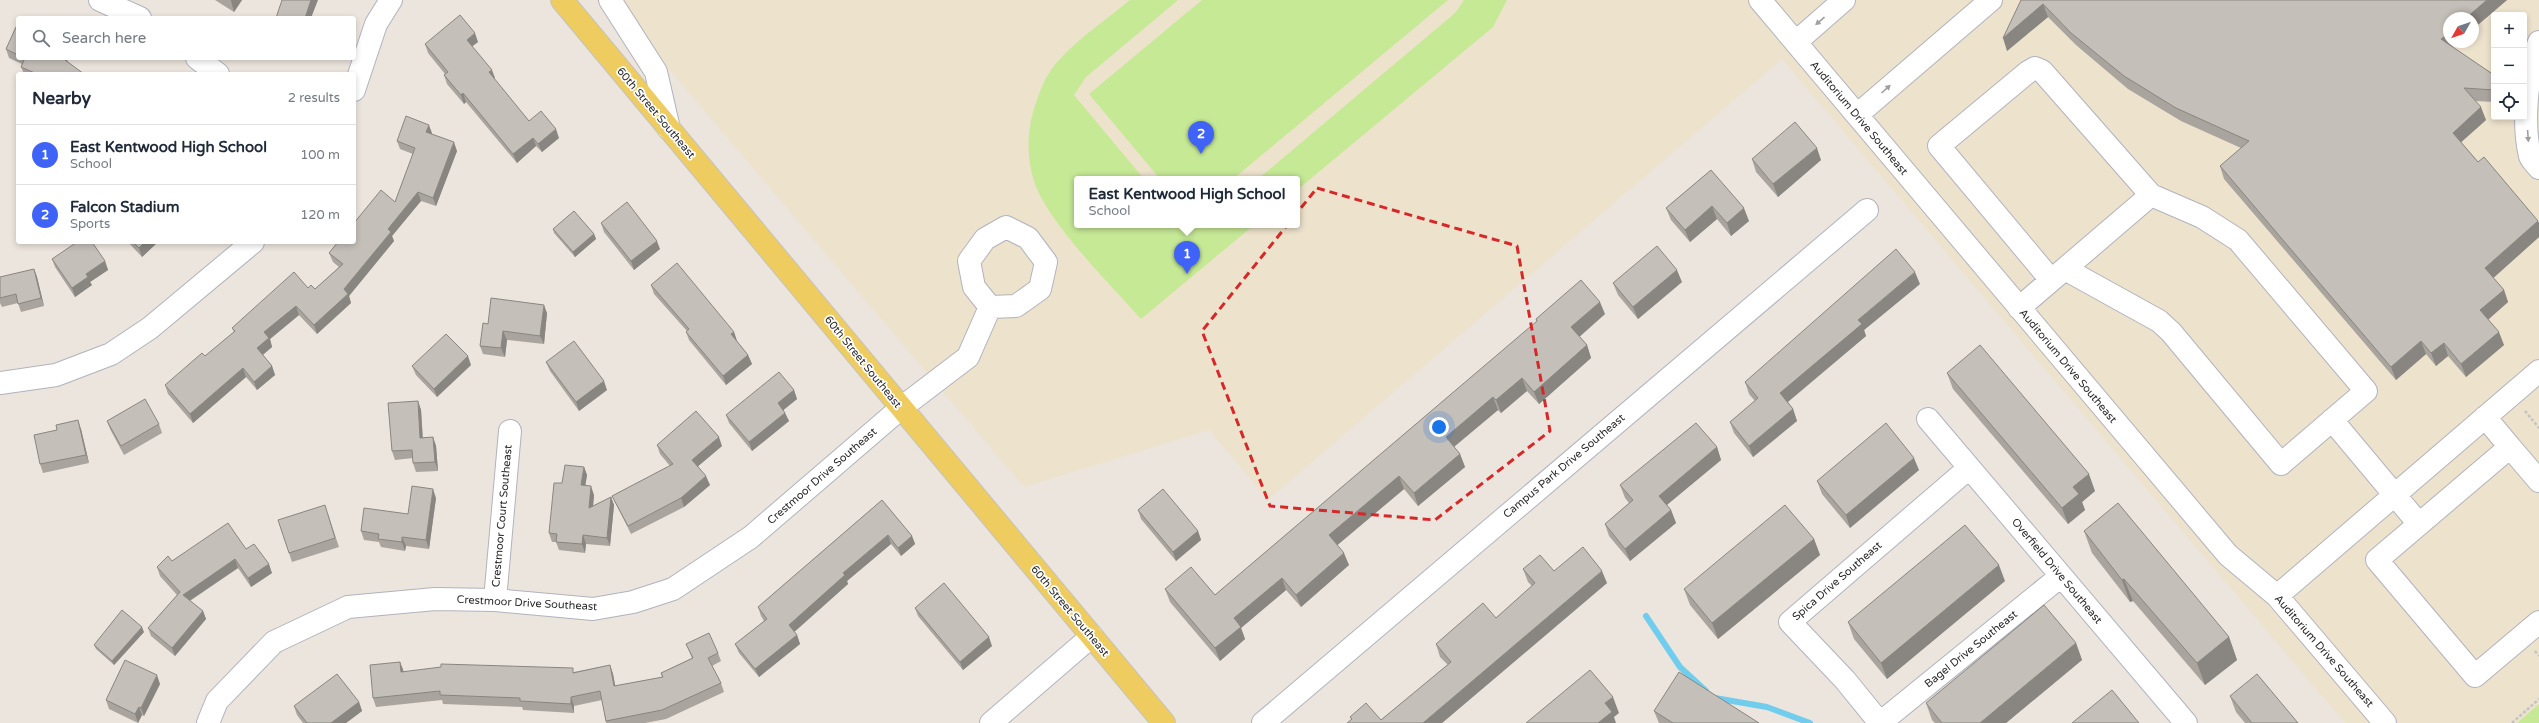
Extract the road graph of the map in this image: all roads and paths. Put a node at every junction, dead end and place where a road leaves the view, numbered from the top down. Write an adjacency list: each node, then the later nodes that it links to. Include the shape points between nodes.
1 (100, 0): 8 (street)
2 (391, 0): 13 (street, via 376,24)
3 (562, 0): 15 (main road, 60th Street Southeast)
4 (610, 0): 15 (street, via 656,72)
5 (1760, 0): 9 (street, Auditorium Drive Southeast)
6 (1844, 0): 9 (street, one-way to 9)
7 (1991, 0): 14 (street, one-way to 7)
8 (136, 16)
9 (1796, 42): 14 (street, Auditorium Drive Southeast)
10 (2539, 42): 16 (street, one-way to 16, via 2531,69 2526,107 2530,157)
11 (200, 60): 12 (street)
12 (215, 72)
13 (356, 84)
14 (1857, 115): 22 (street, Auditorium Drive Southeast)
15 (669, 129): 25 (main road, 60th Street Southeast)
16 (2539, 168)
17 (2151, 195): 20 (street); 20 (street, via 2042,71 2035,68 1939,146); 29 (street, via 2202,217 2238,240 2366,392)
18 (1867, 210): 46 (street, Campus Park Drive Southeast)
19 (251, 244): 24 (street, via 150,328 111,354 56,375)
20 (2058, 275): 22 (street); 29 (street, via 2159,321 2281,464)
21 (990, 308): 25 (street, Crestmoor Drive Southeast, via 968,357)
22 (2019, 308): 38 (street, Auditorium Drive Southeast, via 2228,555)
23 (2539, 371): 27 (street)
24 (0, 383)
25 (901, 408): 39 (street, Crestmoor Drive Southeast, via 751,537 673,589 633,602 593,609); 41 (main road, 60th Street Southeast)
26 (2525, 411): 30 (path)
27 (2485, 417): 32 (street); 35 (street)
28 (1928, 419): 33 (street, Overfield Drive Southeast)
29 (2332, 420): 35 (street)
30 (2539, 428)
31 (510, 431): 39 (street, Crestmoor Court Southeast)
32 (2510, 448): 34 (street); 36 (street)
33 (1969, 468): 37 (street, Overfield Drive Southeast); 47 (street, Spica Drive Southeast, via 1790,622 1840,675)
34 (2539, 481)
35 (2394, 494): 36 (street); 38 (street)
36 (2419, 524): 40 (street, via 2377,560 2475,676)
37 (2061, 576): 47 (street, Bagel Drive Southeast); 48 (street, Overfield Drive Southeast)
38 (2277, 596): 49 (street, Auditorium Drive Southeast)
39 (495, 600): 43 (street, Crestmoor Drive Southeast, via 435,599 348,607 274,642 217,701)
40 (2539, 622)
41 (1092, 636): 44 (street); 45 (main road, 60th Street Southeast)
42 (2539, 699): 50 (path)
43 (208, 723)
44 (991, 723)
45 (1164, 723)
46 (1263, 723)
47 (1880, 723)
48 (2186, 723)
49 (2385, 723)
50 (2512, 723)

